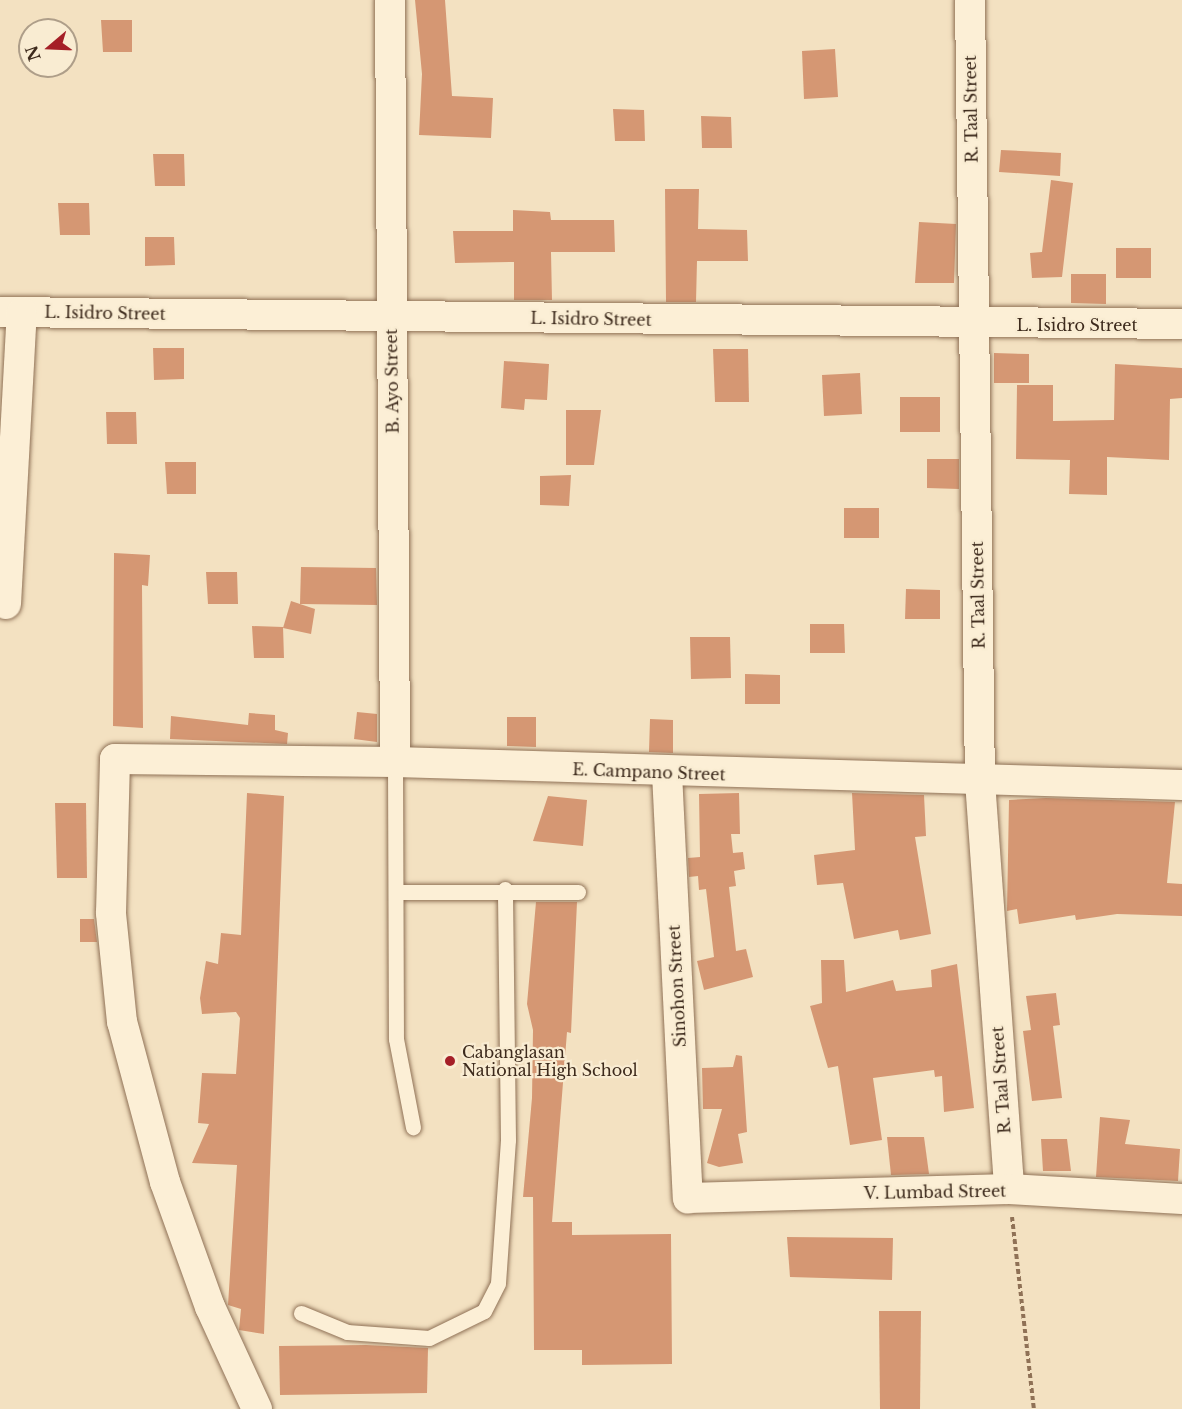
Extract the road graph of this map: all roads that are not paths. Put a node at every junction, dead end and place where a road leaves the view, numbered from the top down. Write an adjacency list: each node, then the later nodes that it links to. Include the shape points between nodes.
1 (390, 0): 4 (street, B. Ayo Street)
2 (970, 0): 6 (street, R. Taal Street)
3 (11, 312): 4 (street, L. Isidro Street); 7 (street)
4 (391, 316): 6 (street, L. Isidro Street); 8 (street, B. Ayo Street)
5 (1182, 324): 6 (street, L. Isidro Street)
6 (974, 325): 10 (street, R. Taal Street)
7 (6, 604)
8 (395, 762): 9 (street, E. Campano Street); 13 (lane); 20 (street, E. Campano Street, via 115,759 111,913 122,1022 165,1182 210,1307)
9 (667, 774): 10 (street, E. Campano Street); 17 (street, Sinohon Street)
10 (980, 781): 11 (street, E. Campano Street); 16 (street, R. Taal Street)
11 (1182, 785)
12 (505, 889): 13 (lane); 14 (lane); 19 (lane, via 508,1140 498,1283 484,1311 429,1338 347,1332)
13 (398, 892): 15 (lane, via 396,1039)
14 (578, 892)
15 (413, 1127)
16 (1009, 1189): 17 (street, V. Lumbad Street); 18 (street, V. Lumbad Street)
17 (688, 1198)
18 (1182, 1198)
19 (301, 1312)
20 (257, 1409)

